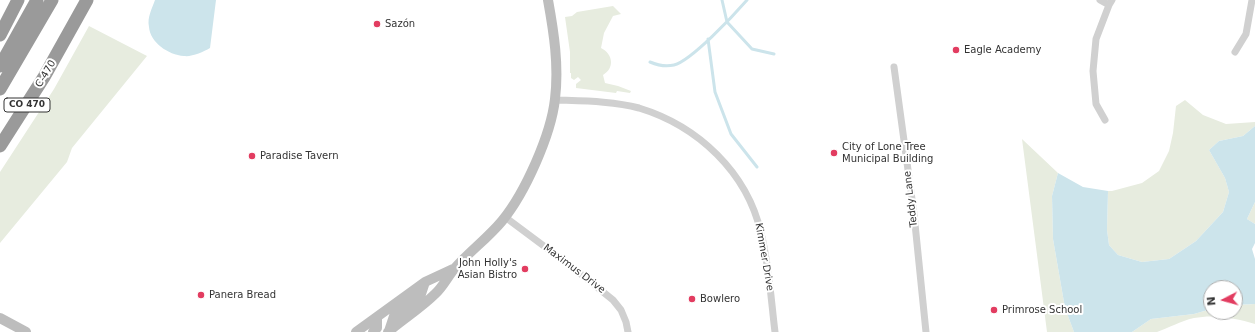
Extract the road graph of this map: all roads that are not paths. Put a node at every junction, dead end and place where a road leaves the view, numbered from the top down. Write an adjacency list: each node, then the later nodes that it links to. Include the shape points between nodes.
1 (18, 0): 9 (highway)
2 (37, 0): 11 (highway)
3 (52, 0): 13 (highway)
4 (87, 0): 16 (highway, C-470 / CO 470, via 44,77)
5 (548, 0): 14 (main road, via 555,44)
6 (1100, 0): 8 (street)
7 (1252, 0): 10 (street, via 1246,34)
8 (1110, 2): 15 (street, via 1096,39 1093,71 1096,104)
9 (0, 35)
10 (1236, 52)
11 (0, 66)
12 (894, 67): 28 (street, Teddy Lane, via 914,214)
13 (0, 89)
14 (555, 100): 17 (main road, via 535,164); 27 (street, Kimmer Drive, via 597,102 640,109 676,123 699,137 716,152 732,169 754,210 766,259)
15 (1105, 120)
16 (0, 146)
17 (505, 217): 18 (main road); 26 (street, Maximus Drive, via 613,300 626,322)
18 (455, 268): 19 (main road); 22 (main road, via 436,294)
19 (425, 282): 20 (main road); 22 (main road, via 421,294 394,316)
20 (377, 317): 24 (main road); 25 (main road, via 377,328)
21 (0, 318): 23 (main road)
22 (388, 331)
23 (26, 332)
24 (356, 332)
25 (374, 332)
26 (628, 332)
27 (775, 332)
28 (926, 332)

